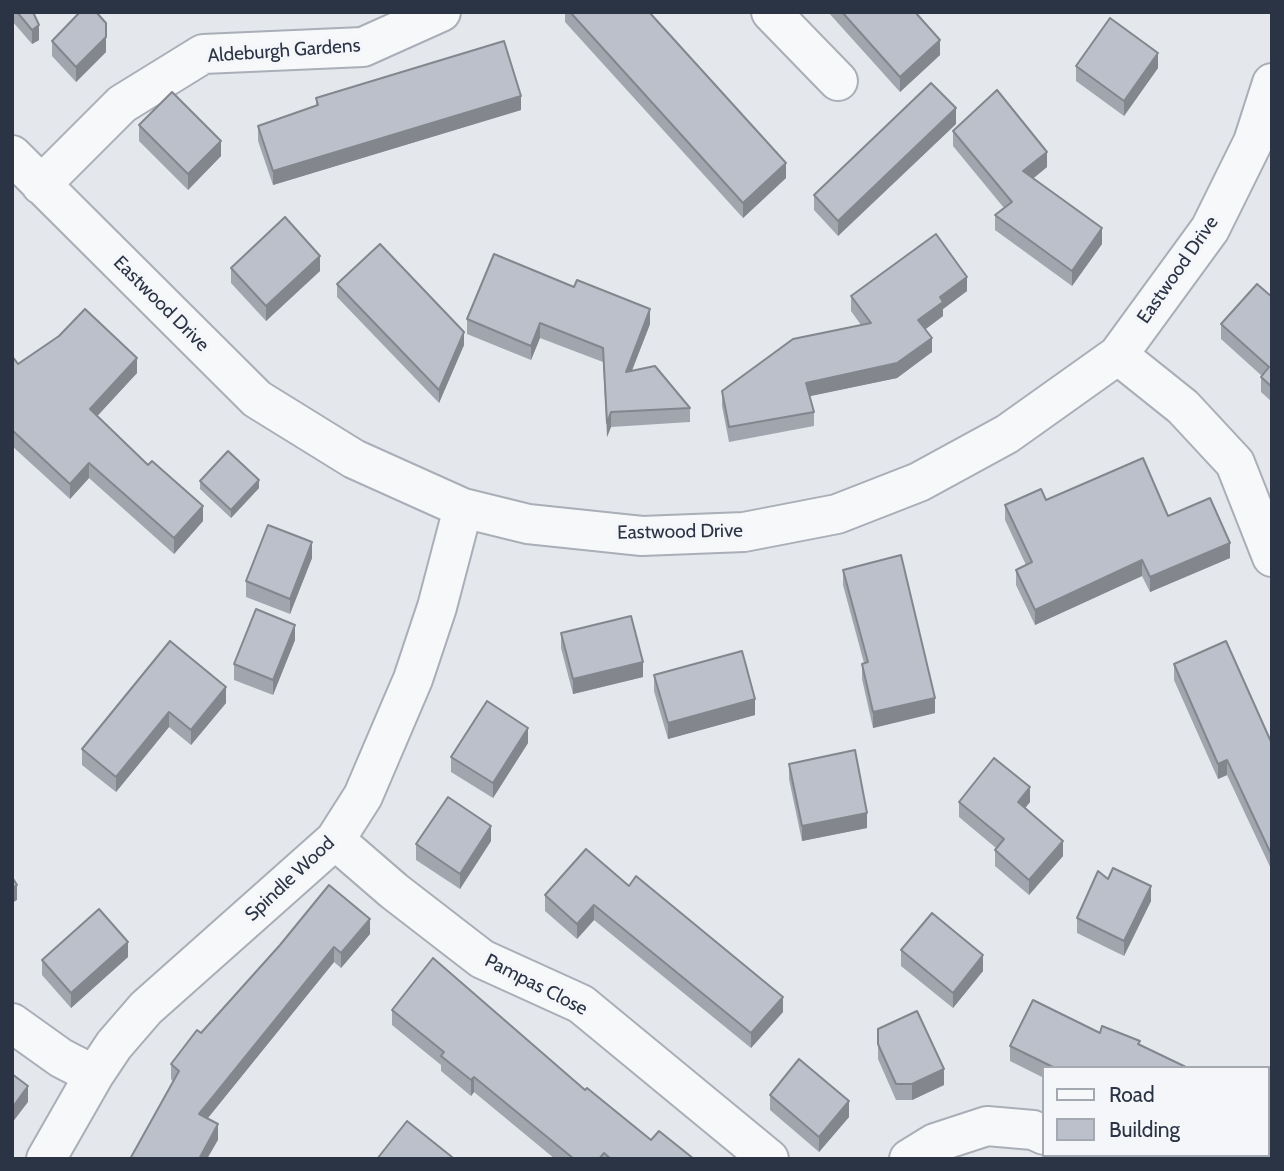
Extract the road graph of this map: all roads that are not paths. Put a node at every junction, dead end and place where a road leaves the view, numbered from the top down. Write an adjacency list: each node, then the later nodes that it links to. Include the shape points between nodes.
1 (441, 12): 6 (street, Aldeburgh Gardens, via 363,47 203,54 122,104)
2 (771, 12): 3 (street)
3 (838, 81)
4 (1272, 83): 7 (street, Eastwood Drive, via 1253,142 1210,229)
5 (12, 155): 6 (street, Eastwood Drive)
6 (41, 185): 8 (street, Eastwood Drive, via 257,400 354,459)
7 (1118, 355): 8 (street, Eastwood Drive, via 1007,434 919,482 837,514 744,532 642,536 528,524); 9 (street, via 1183,407 1235,463)
8 (463, 508): 10 (street, Spindle Wood, via 413,679 363,796)
9 (1272, 558)
10 (335, 839): 12 (street, Spindle Wood, via 146,1008); 15 (street, Pampas Close, via 482,959 581,1004)
11 (12, 1023): 12 (street)
12 (94, 1075): 14 (street, Spindle Wood)
13 (1042, 1134): 16 (street, via 987,1126 935,1143)
14 (46, 1159)
15 (769, 1159)
16 (909, 1159)

